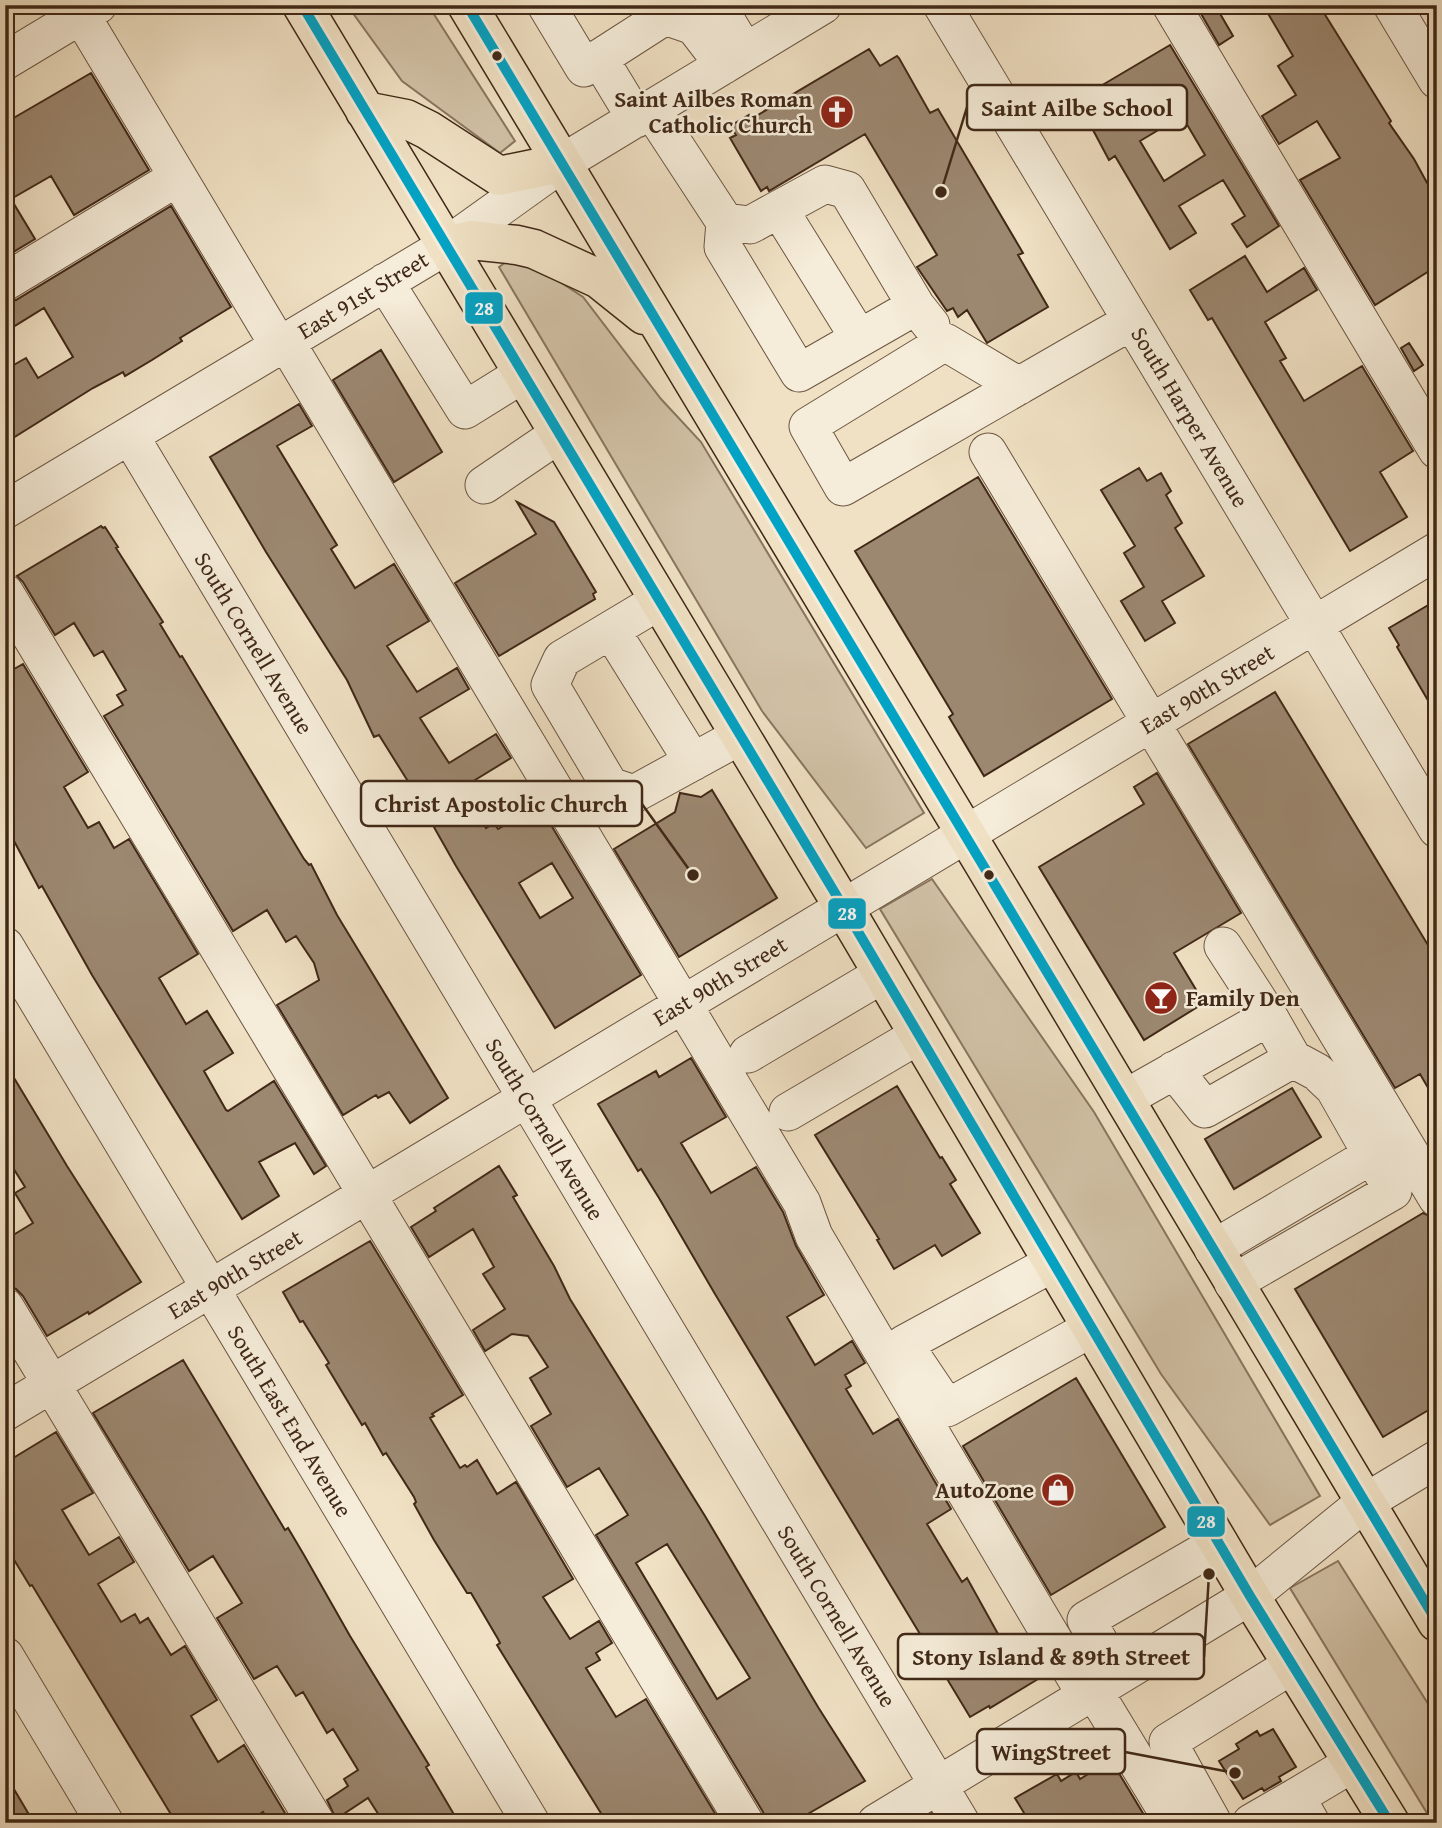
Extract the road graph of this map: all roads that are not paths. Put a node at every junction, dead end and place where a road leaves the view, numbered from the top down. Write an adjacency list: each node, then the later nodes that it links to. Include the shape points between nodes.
1 (302, 5): 14 (highway)
2 (467, 5): 16 (highway)
3 (545, 5): 10 (street, via 584,68)
4 (717, 5): 11 (street)
5 (823, 5): 11 (street, East 91st Street)
6 (942, 5): 24 (street, South Harper Avenue)
7 (1171, 5): 33 (street)
8 (1392, 5): 13 (street)
9 (90, 10): 12 (street); 17 (street)
10 (599, 58): 11 (street, via 665,16 694,26); 15 (street)
11 (735, 59): 15 (street, East 91st Street)
12 (5, 61)
13 (1437, 80)
14 (365, 111): 16 (highway, via 406,119 499,176); 20 (highway)
15 (643, 114): 16 (street, East 91st Street); 19 (street)
16 (562, 163): 20 (street, East 91st Street); 25 (highway)
17 (178, 177): 21 (street); 28 (street)
18 (779, 209): 19 (street, via 750,225); 23 (street, via 825,184 847,190); 26 (street)
19 (725, 222): 26 (street, via 723,247 799,373)
20 (446, 246): 22 (street, East 91st Street); 25 (highway, via 471,240 534,249 599,279); 29 (highway)
21 (5, 282)
22 (386, 282): 28 (street, East 91st Street); 29 (street, via 465,410)
23 (916, 306): 26 (street); 27 (street)
24 (1132, 321): 30 (street); 40 (street, South Harper Avenue)
25 (662, 330): 46 (highway)
26 (859, 338)
27 (945, 342): 30 (street); 30 (street, via 808,426 843,486)
28 (283, 344): 32 (street, East 91st Street); 51 (street)
29 (523, 374): 31 (highway)
30 (1019, 386)
31 (559, 434): 35 (street); 39 (highway)
32 (130, 436): 36 (street, East 91st Street); 57 (street, South Cornell Avenue)
33 (1437, 450)
34 (988, 452): 42 (street)
35 (484, 485)
36 (5, 510)
37 (1437, 551): 40 (street, East 90th Street)
38 (5, 593): 61 (street)
39 (659, 601): 41 (street); 43 (highway)
40 (1314, 624): 42 (street, East 90th Street); 45 (street, South Harper Avenue)
41 (611, 630): 44 (street); 44 (street, via 562,659 550,685 610,786 635,794)
42 (1151, 722): 46 (street, East 90th Street); 62 (street)
43 (740, 736): 44 (street); 47 (highway)
44 (693, 762)
45 (1437, 829)
46 (966, 834): 47 (street, East 90th Street); 58 (highway)
47 (844, 908): 50 (highway); 51 (street, East 90th Street)
48 (5, 946): 66 (street, South East End Avenue)
49 (1223, 946): 52 (street)
50 (883, 975): 53 (highway); 54 (street)
51 (682, 1003): 57 (street, East 90th Street); 78 (street, via 802,1203 814,1236)
52 (1269, 1017): 55 (street); 56 (street)
53 (919, 1035): 59 (street); 64 (highway)
54 (748, 1054)
55 (1293, 1059): 56 (street, via 1205,1110); 60 (street, via 1334,1088)
56 (1174, 1070): 58 (street)
57 (527, 1098): 61 (street, East 90th Street); 80 (street, South Cornell Avenue)
58 (1124, 1099): 63 (highway)
59 (788, 1112)
60 (1372, 1155): 63 (street); 65 (street, via 1393,1191)
61 (367, 1195): 66 (street, East 90th Street); 85 (street)
62 (1437, 1198)
63 (1213, 1249): 65 (highway)
64 (1053, 1263): 68 (highway); 68 (street, via 904,1344 947,1408)
65 (1233, 1283): 72 (highway)
66 (211, 1289): 69 (street, East 90th Street); 84 (street, South East End Avenue)
67 (5, 1307): 69 (street)
68 (1092, 1328): 73 (highway)
69 (52, 1384): 70 (street, East 90th Street); 83 (street)
70 (5, 1412)
71 (1437, 1459): 72 (street)
72 (1364, 1503): 74 (street); 75 (highway)
73 (1219, 1543): 74 (highway); 78 (street, via 1086,1620)
74 (1250, 1596): 77 (highway); 78 (street)
75 (1437, 1622)
76 (5, 1656): 82 (street)
77 (1292, 1665): 79 (highway); 89 (street, via 1168,1742)
78 (1100, 1687): 80 (street); 88 (street)
79 (1353, 1763): 81 (street); 91 (highway)
80 (938, 1785): 86 (street); 87 (street, South Cornell Avenue)
81 (1303, 1810): 90 (street)
82 (106, 1823)
83 (316, 1823)
84 (531, 1823)
85 (745, 1823)
86 (876, 1823)
87 (961, 1823)
88 (1174, 1823)
89 (1213, 1823)
90 (1251, 1823)
91 (1390, 1823)

